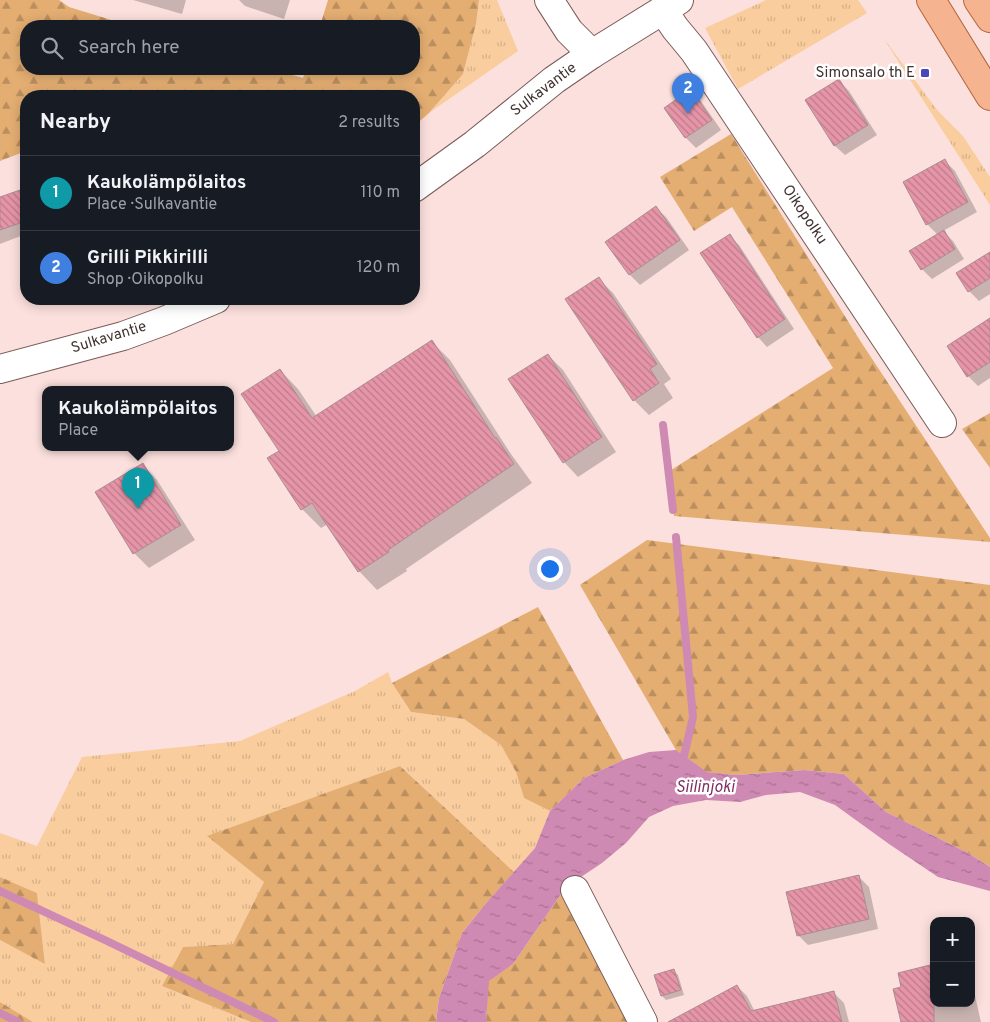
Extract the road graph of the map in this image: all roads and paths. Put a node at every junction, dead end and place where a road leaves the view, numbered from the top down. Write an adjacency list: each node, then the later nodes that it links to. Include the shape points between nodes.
1 (549, 0): 6 (street, via 569,31)
2 (931, 0): 7 (main road)
3 (978, 0): 5 (main road)
4 (671, 5): 6 (street, Sulkavantie); 11 (street, Oikopolku, via 675,28 694,51)
5 (990, 18)
6 (592, 54): 8 (street, Sulkavantie)
7 (990, 96)
8 (420, 184)
9 (202, 305): 10 (street, Sulkavantie, via 123,336)
10 (0, 368)
11 (942, 423)
12 (575, 890): 13 (street)
13 (643, 1022)

